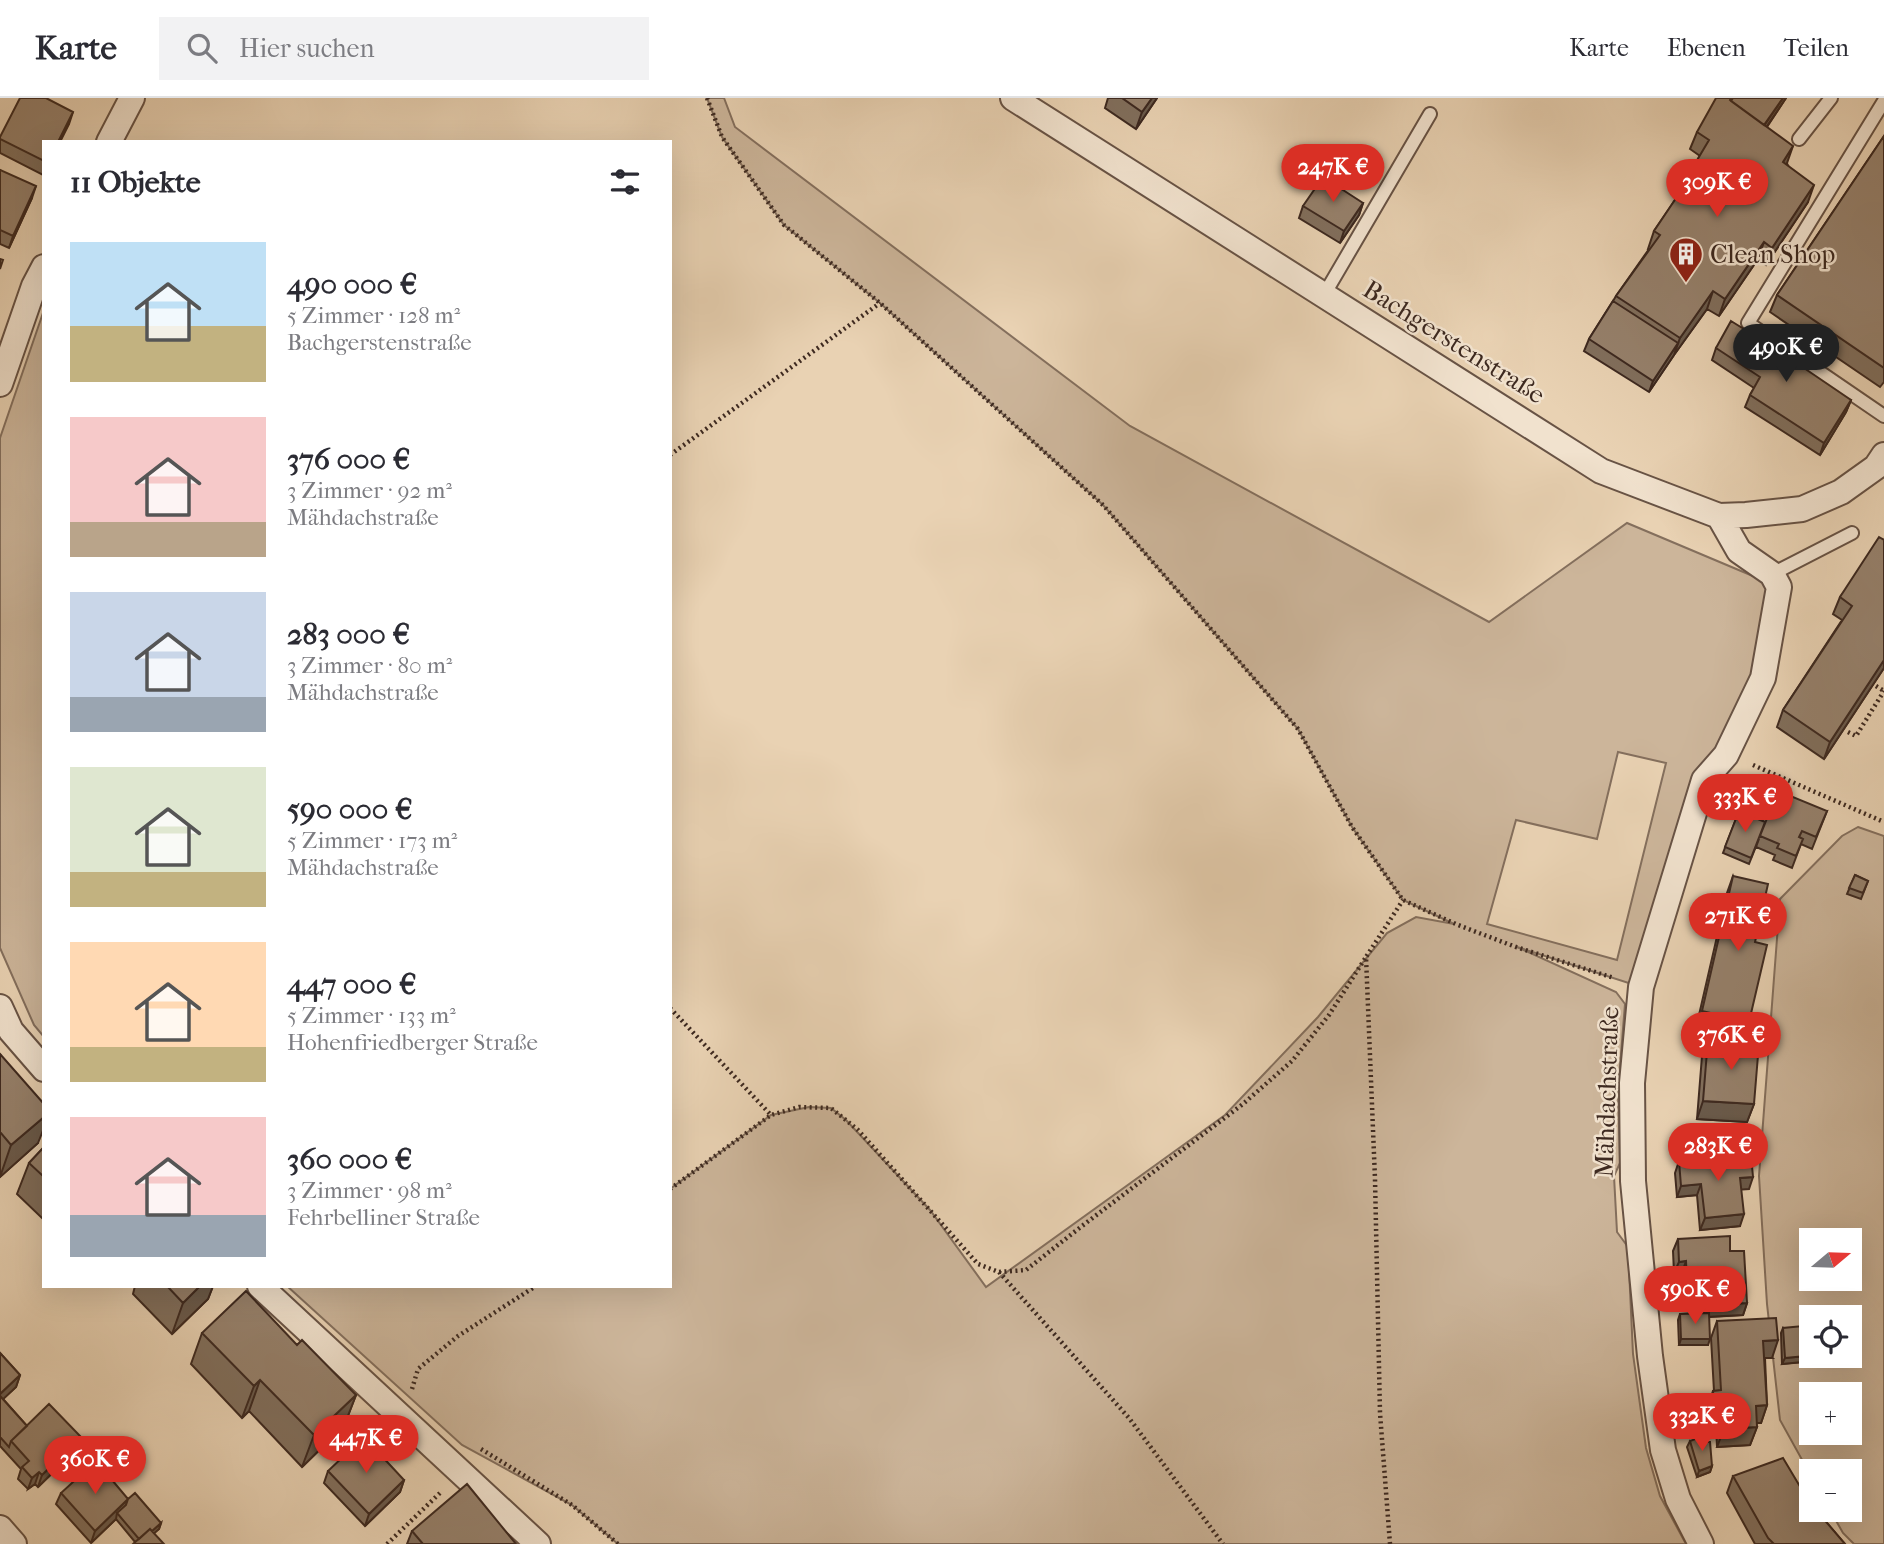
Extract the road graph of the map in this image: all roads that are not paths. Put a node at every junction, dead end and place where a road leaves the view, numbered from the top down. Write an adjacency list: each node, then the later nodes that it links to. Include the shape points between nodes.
1 (132, 98): 7 (street)
2 (1013, 98): 9 (street, Bachgerstenstraße)
3 (1831, 98): 6 (lane)
4 (1884, 101): 11 (lane, via 1748,323)
5 (1430, 114): 9 (lane)
6 (1800, 139)
7 (110, 140)
8 (42, 271): 10 (street)
9 (1324, 295): 13 (street, Bachgerstenstraße, via 1601,471)
10 (0, 384)
11 (1884, 416)
12 (1884, 455): 13 (street, Bachgerstenstraße, via 1876,467 1841,492 1802,509)
13 (1719, 516): 15 (street, via 1739,551)
14 (1852, 533): 15 (lane)
15 (1772, 574): 22 (street, Mähdachstraße, via 1779,587 1763,678 1726,755 1704,780 1641,987 1632,1083 1633,1181 1663,1450 1678,1499)
16 (0, 1007): 17 (street, via 11,1031)
17 (42, 1067)
18 (262, 1288): 21 (street)
19 (0, 1528): 20 (street)
20 (14, 1544)
21 (538, 1544)
22 (1700, 1544)

